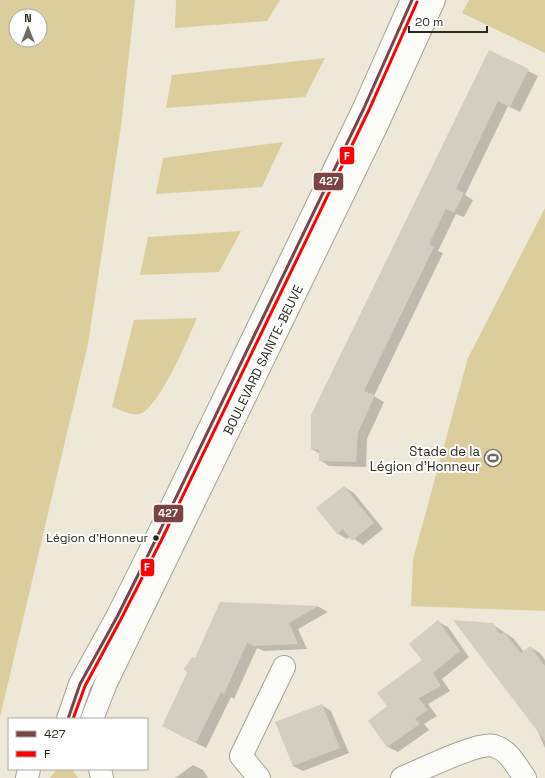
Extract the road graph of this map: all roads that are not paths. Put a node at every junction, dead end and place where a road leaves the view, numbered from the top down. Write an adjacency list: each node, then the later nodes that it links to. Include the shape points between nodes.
1 (412, 0): 4 (main road, BOULEVARD SAINTE-BEUVE, via 364,108 166,518 117,617 82,678)
2 (434, 0): 5 (main road, BOULEVARD SAINTE-BEUVE, via 372,134 106,683)
3 (284, 667): 6 (main road, via 241,756)
4 (68, 718)
5 (92, 718)
6 (259, 778)
7 (402, 778): 8 (main road, via 475,748 492,745 507,753)
8 (525, 778)

